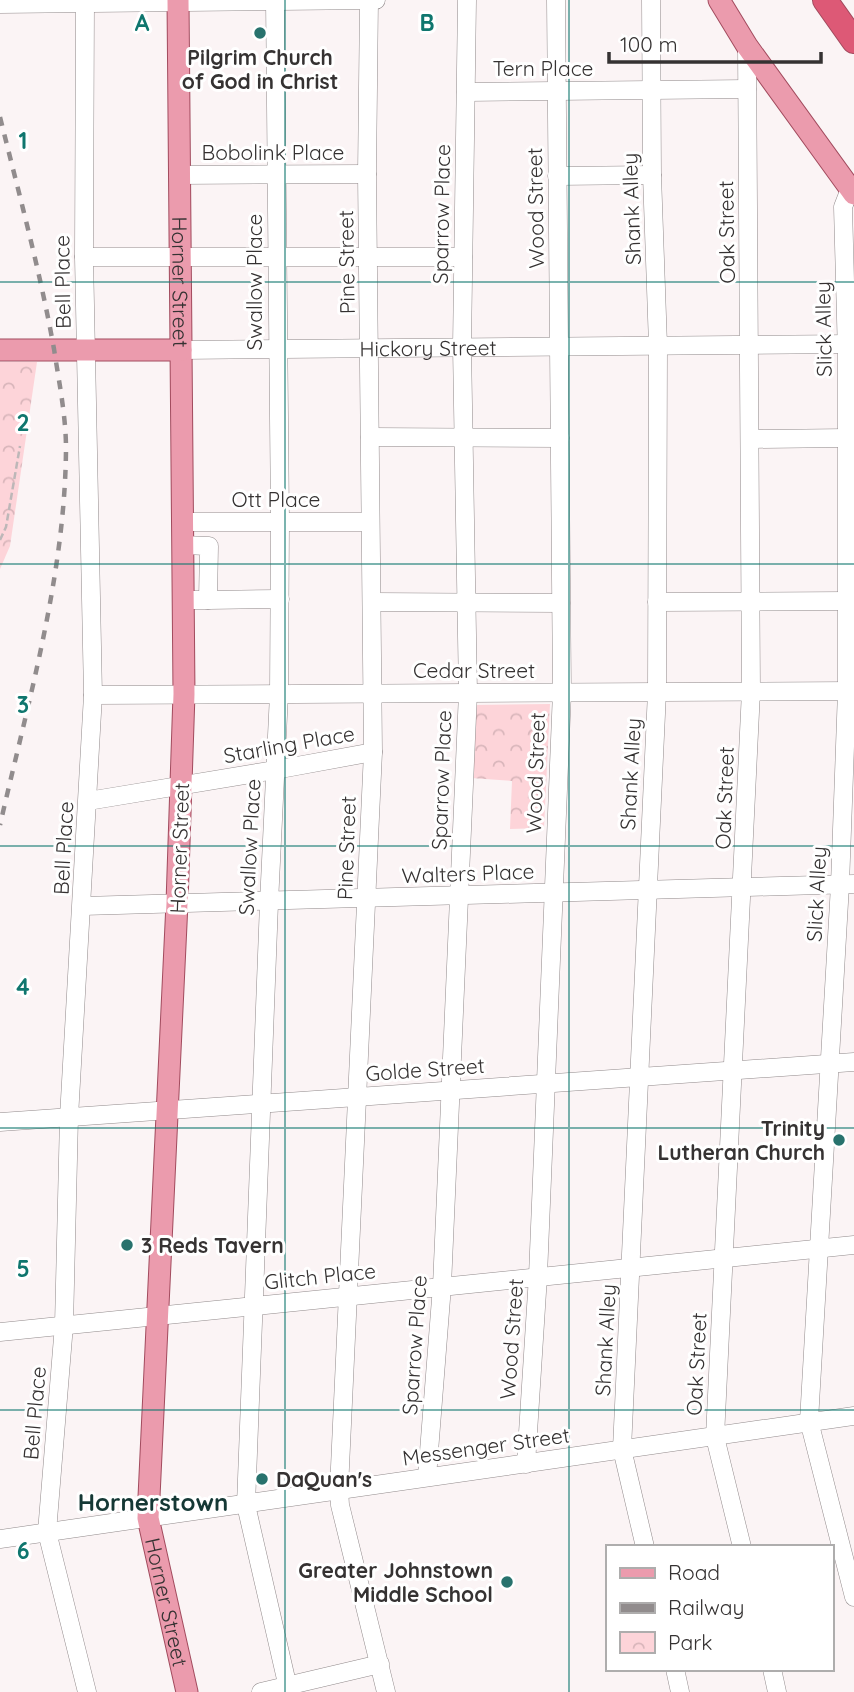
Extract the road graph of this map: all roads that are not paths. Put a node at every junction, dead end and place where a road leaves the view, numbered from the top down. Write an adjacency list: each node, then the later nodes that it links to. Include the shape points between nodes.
1 (369, 0): 2 (street); 9 (street); 18 (street, Pine Street)
2 (376, 0)
3 (467, 0): 17 (street, Sparrow Place)
4 (556, 0): 16 (street, Wood Street)
5 (651, 0): 15 (street, Shank Alley)
6 (719, 0): 13 (main road)
7 (825, 0): 12 (highway)
8 (178, 1): 9 (street); 10 (street); 19 (main road, Horner Street)
9 (275, 1): 20 (street, Swallow Place)
10 (85, 2): 11 (street); 25 (street, Bell Place)
11 (0, 4)
12 (854, 41)
13 (747, 47): 14 (street, Oak Street); 23 (main road)
14 (747, 89): 15 (street, Tern Place); 31 (street, Oak Street)
15 (652, 90): 16 (street, Tern Place); 21 (street, Shank Alley)
16 (557, 91): 17 (street, Tern Place); 22 (street, Wood Street)
17 (466, 92): 27 (street, Sparrow Place)
18 (368, 174): 20 (street, Bobolink Place); 26 (street, Pine Street)
19 (178, 175): 20 (street, Bobolink Place); 24 (main road, Horner Street)
20 (275, 175): 28 (street, Swallow Place)
21 (652, 175): 22 (street); 30 (street, Shank Alley)
22 (558, 176): 32 (street, Wood Street)
23 (852, 191): 29 (street, Slick Alley, via 843,207)
24 (180, 256): 25 (street); 28 (street); 36 (main road, Horner Street)
25 (84, 257): 38 (street, Bell Place)
26 (369, 257): 27 (street); 28 (street); 34 (street, Pine Street)
27 (463, 257): 33 (street, Sparrow Place)
28 (277, 258): 37 (street, Swallow Place)
29 (850, 344): 31 (street, Hickory Street); 42 (street, Slick Alley)
30 (658, 345): 31 (street, Hickory Street); 32 (street, Hickory Street); 55 (street, Shank Alley)
31 (750, 345): 43 (street, Oak Street)
32 (559, 346): 33 (street, Hickory Street); 41 (street, Wood Street)
33 (462, 347): 34 (street, Hickory Street); 40 (street, Sparrow Place)
34 (370, 348): 37 (street, Hickory Street); 39 (street, Pine Street)
35 (0, 350): 38 (main road, Hickory Street)
36 (181, 350): 37 (street, Hickory Street); 38 (main road, Hickory Street); 44 (main road, Horner Street)
37 (277, 350): 45 (street, Swallow Place)
38 (86, 351): 65 (street, Bell Place)
39 (370, 437): 40 (street); 46 (street, Pine Street)
40 (463, 437): 41 (street); 54 (street, Sparrow Place)
41 (560, 438): 56 (street, Wood Street)
42 (847, 438): 43 (street); 51 (street, Slick Alley)
43 (751, 439): 52 (street, Oak Street)
44 (182, 522): 45 (street, Ott Place); 47 (main road, Horner Street)
45 (280, 522): 46 (street, Ott Place); 48 (street, Swallow Place)
46 (370, 522): 53 (street, Pine Street)
47 (182, 545): 49 (main road, Horner Street); 50 (street, via 209,546)
48 (280, 599): 50 (street); 64 (street, Swallow Place)
49 (182, 600): 50 (street); 63 (main road, Horner Street)
50 (208, 600)
51 (846, 600): 52 (street); 58 (street, Slick Alley)
52 (751, 601): 55 (street); 57 (street, Oak Street)
53 (372, 602): 54 (street); 61 (street, Pine Street)
54 (466, 602): 56 (street); 62 (street, Sparrow Place)
55 (657, 602): 60 (street, Shank Alley)
56 (561, 603): 59 (street, Wood Street)
57 (751, 691): 58 (street, Cedar Street); 60 (street, Cedar Street); 71 (street, Oak Street)
58 (850, 691): 70 (street, Slick Alley)
59 (562, 692): 60 (street, Cedar Street); 62 (street, Cedar Street); 73 (street, Wood Street)
60 (657, 692): 72 (street, Shank Alley)
61 (374, 693): 62 (street, Cedar Street); 64 (street, Cedar Street); 66 (street, Pine Street)
62 (468, 693): 74 (street, Sparrow Place)
63 (184, 694): 64 (street, Cedar Street); 65 (street, Cedar Street); 68 (main road, Horner Street)
64 (279, 694): 67 (street, Swallow Place)
65 (93, 695): 69 (street, Bell Place)
66 (373, 752): 67 (street, Starling Place); 75 (street, Pine Street)
67 (275, 770): 68 (street, Starling Place); 77 (street, Swallow Place)
68 (182, 786): 69 (street, Starling Place); 76 (main road, Horner Street)
69 (88, 801): 78 (street, Bell Place)
70 (847, 884): 71 (street, Walters Place); 80 (street, Slick Alley)
71 (743, 888): 72 (street, Walters Place); 81 (street, Oak Street)
72 (647, 890): 73 (street, Walters Place); 82 (street, Shank Alley)
73 (553, 893): 74 (street, Walters Place); 83 (street, Wood Street)
74 (459, 897): 75 (street, Walters Place); 84 (street, Sparrow Place)
75 (368, 899): 77 (street, Walters Place); 85 (street, Pine Street)
76 (177, 903): 77 (street, Walters Place); 78 (street, Walters Place); 87 (main road, Horner Street)
77 (268, 903): 86 (street, Swallow Place)
78 (83, 906): 88 (street, Bell Place)
79 (854, 1062): 80 (street, Golde Street)
80 (830, 1064): 81 (street, Golde Street); 91 (street, Slick Alley)
81 (734, 1071): 82 (street, Golde Street); 92 (street, Oak Street)
82 (639, 1077): 83 (street, Golde Street); 93 (street, Shank Alley)
83 (545, 1084): 84 (street, Golde Street); 94 (street, Wood Street)
84 (450, 1091): 85 (street, Golde Street); 95 (street, Sparrow Place)
85 (357, 1097): 86 (street, Golde Street); 96 (street, Pine Street)
86 (261, 1104): 87 (street, Golde Street); 97 (street, Swallow Place)
87 (166, 1110): 88 (street, Golde Street); 98 (main road, Horner Street)
88 (69, 1117): 89 (street, Golde Street); 99 (street, Bell Place)
89 (0, 1122)
90 (854, 1245): 91 (street, Glitch Place)
91 (820, 1249): 92 (street, Glitch Place); 102 (street, Slick Alley)
92 (725, 1257): 93 (street, Glitch Place); 103 (street, Oak Street)
93 (632, 1267): 94 (street, Glitch Place); 104 (street, Shank Alley)
94 (538, 1276): 95 (street, Glitch Place); 105 (street, Wood Street)
95 (442, 1286): 96 (street, Glitch Place); 106 (street, Sparrow Place)
96 (347, 1296): 97 (street, Glitch Place); 107 (street, Pine Street)
97 (254, 1306): 98 (street, Glitch Place); 108 (street, Swallow Place)
98 (157, 1315): 99 (street, Glitch Place); 109 (main road, Horner Street)
99 (64, 1325): 100 (street, Glitch Place); 110 (street, Bell Place)
100 (0, 1332)
101 (854, 1416): 102 (street, Messenger Street)
102 (809, 1421): 103 (street, Messenger Street); 114 (street, Slick Alley)
103 (715, 1437): 104 (street, Messenger Street); 113 (street, Oak Street)
104 (622, 1449): 105 (street, Messenger Street); 112 (street, Shank Alley)
105 (526, 1464): 106 (street, Messenger Street)
106 (427, 1477): 107 (street, Messenger Street)
107 (339, 1489): 108 (street, Messenger Street); 116 (street, Pine Street)
108 (246, 1505): 109 (street, Messenger Street); 119 (street, Swallow Place)
109 (148, 1518): 110 (street, Messenger Street); 121 (main road, Horner Street)
110 (47, 1532): 111 (street, Messenger Street); 120 (street, Bell Place)
111 (0, 1539)
112 (645, 1545)
113 (742, 1545)
114 (843, 1554): 115 (street, Slick Alley)
115 (854, 1597)
116 (380, 1664): 119 (street); 123 (street, Pine Street)
117 (675, 1671): 124 (street)
118 (772, 1671): 125 (street)
119 (288, 1689): 122 (street)
120 (87, 1692)
121 (187, 1692)
122 (261, 1692)
123 (387, 1692)
124 (680, 1692)
125 (777, 1692)

